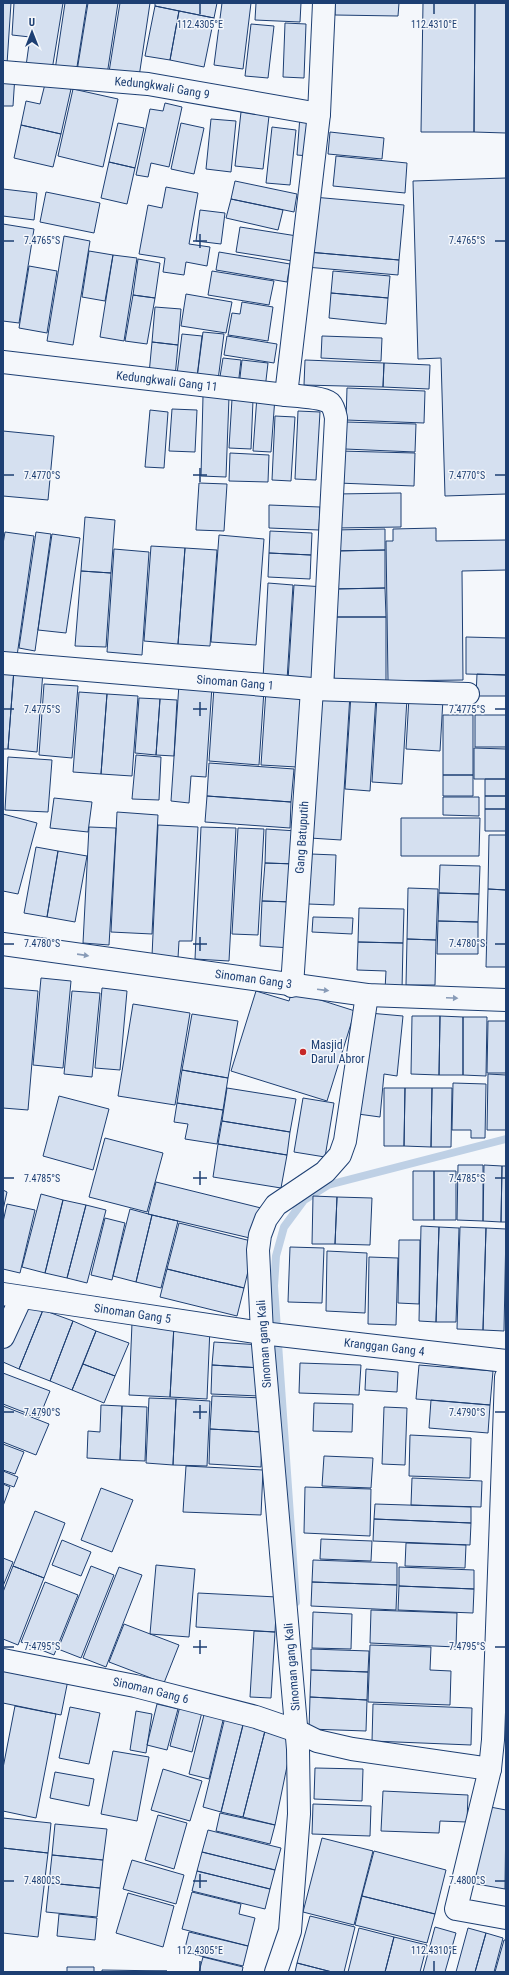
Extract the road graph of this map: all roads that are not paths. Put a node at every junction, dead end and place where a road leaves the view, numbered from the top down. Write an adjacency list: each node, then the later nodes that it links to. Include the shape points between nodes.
1 (324, 3): 3 (street)
2 (3, 72): 3 (street, Kedungkwali Gang 9, via 148,84)
3 (319, 114): 5 (street)
4 (3, 362): 5 (street, Kedungkwali Gang 11)
5 (286, 395): 6 (street, Kedungkwali Gang 11)
6 (330, 403): 8 (street, Gang Batuputih, via 336,418)
7 (3, 663): 8 (street, Sinoman Gang 1)
8 (317, 689): 9 (street, Sinoman Gang 1); 11 (street, Gang Batuputih)
9 (468, 694)
10 (3, 944): 11 (street, Sinoman Gang 3, one-way to 11)
11 (292, 986): 12 (street, Sinoman Gang 3, one-way to 12)
12 (367, 995): 13 (street, Sinoman Gang 3, one-way to 13); 15 (street, Sinoman gang Kali, via 345,1141 340,1155 325,1172 276,1205 266,1219 260,1235 258,1250)
13 (506, 1000)
14 (12, 1296): 15 (street, Sinoman Gang 5); 16 (street)
15 (262, 1333): 17 (street, Kranggan Gang 4); 20 (street, Sinoman gang Kali)
16 (3, 1337)
17 (506, 1361)
18 (506, 1377): 21 (street)
19 (3, 1660): 20 (street, Sinoman Gang 6, via 135,1686 256,1717)
20 (298, 1731): 21 (street, Sinoman Gang 6, via 317,1741 352,1749); 23 (street, Sinoman gang Kali, via 299,1814 290,1931)
21 (490, 1768): 22 (street, via 456,1909)
22 (506, 1918)
23 (276, 1972)

